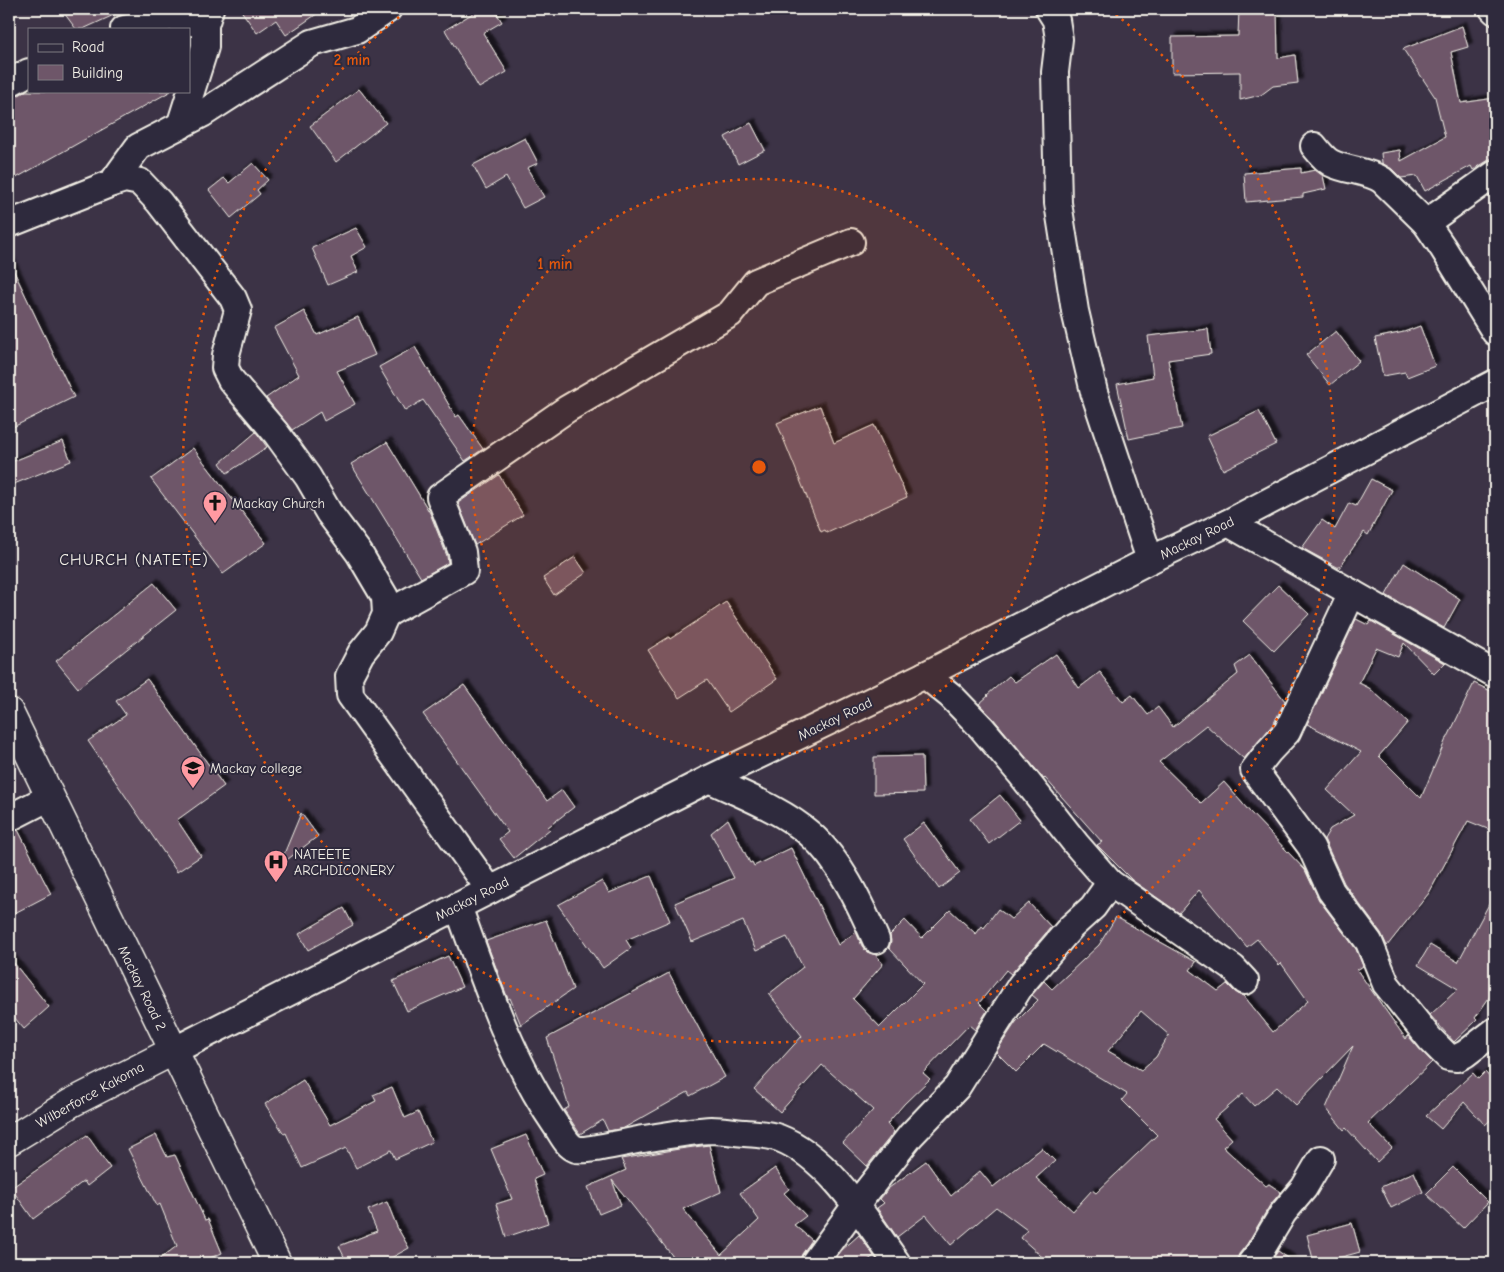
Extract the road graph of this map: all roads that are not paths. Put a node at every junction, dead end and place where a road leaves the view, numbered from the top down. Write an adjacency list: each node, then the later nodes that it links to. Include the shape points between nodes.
1 (388, 9): 7 (street, via 357,30 312,43)
2 (1049, 9): 17 (street, via 1056,20 1059,39 1055,72 1058,203 1075,311 1094,392)
3 (208, 17): 4 (street, via 171,17); 7 (street, via 204,46)
4 (128, 28)
5 (28, 73): 6 (street)
6 (9, 83)
7 (180, 126): 10 (street, via 138,147)
8 (1314, 146): 11 (street, via 1330,162 1382,180)
9 (1495, 174): 11 (street)
10 (112, 183): 12 (street); 19 (street, via 125,179 140,182 233,298 238,310 225,368 308,477 358,553 385,596)
11 (1426, 223): 14 (street)
12 (9, 224)
13 (851, 242): 19 (street, via 756,282 730,314 567,409 440,497 462,552 464,571)
14 (1495, 332)
15 (1495, 383): 16 (street, Mackay Road)
16 (1228, 523): 17 (street, Mackay Road); 18 (street)
17 (1150, 560): 21 (street, Mackay Road)
18 (1352, 593): 20 (street); 31 (street, via 1287,732 1254,770 1311,847 1331,891 1369,942 1386,984 1430,1039 1448,1057 1457,1058)
19 (386, 614): 27 (street, via 349,676 350,695)
20 (1495, 674)
21 (925, 675): 23 (street, Mackay Road); 26 (street, via 981,727)
22 (12, 729): 24 (street, Mackay Road 2)
23 (709, 779): 27 (street, Mackay Road); 29 (street, via 795,823 816,840 860,904)
24 (50, 797): 25 (street); 32 (street, Mackay Road 2)
25 (9, 818)
26 (1110, 883): 30 (street, via 1233,968); 35 (street, via 1093,907 1020,985 957,1087 911,1136)
27 (490, 890): 28 (street, Mackay Road)
28 (458, 906): 32 (street, Mackay Road); 35 (street, via 489,995 512,1045 542,1105 570,1145 577,1150 585,1150 711,1130 778,1138 815,1161)
29 (876, 940)
30 (1245, 981)
31 (1495, 1032)
32 (173, 1051): 33 (street, Wilberforce Kakoma, via 71,1103); 36 (street, Mackay Road 2)
33 (9, 1141)
34 (1321, 1159): 39 (street)
35 (856, 1205): 37 (street); 38 (street)
36 (277, 1263)
37 (814, 1263)
38 (897, 1263)
39 (1251, 1263)

